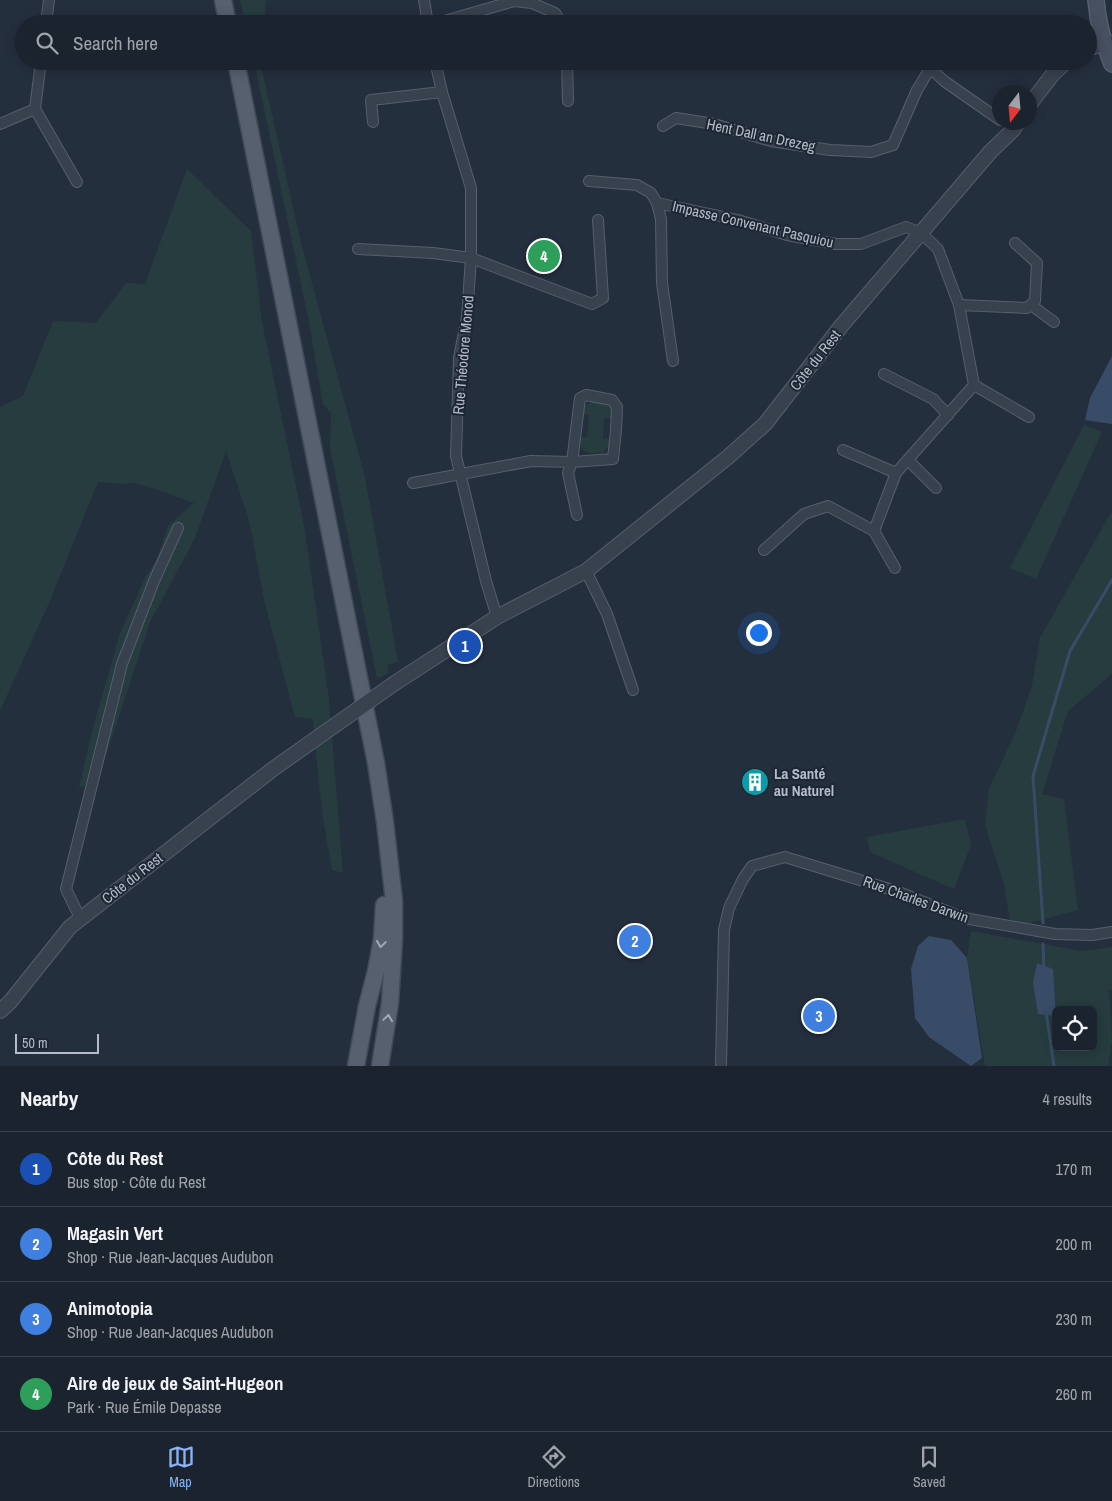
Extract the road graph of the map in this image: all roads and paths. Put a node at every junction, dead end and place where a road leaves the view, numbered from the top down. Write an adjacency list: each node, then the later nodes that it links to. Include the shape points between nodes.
1 (49, 0): 5 (street)
2 (223, 0): 6 (main road)
3 (424, 0): 7 (street)
4 (1096, 0): 10 (main road, via 1098,19)
5 (47, 15)
6 (226, 15)
7 (426, 15)
8 (465, 15): 9 (street, via 514,1 532,3)
9 (556, 15)
10 (1108, 43): 11 (main road)
11 (1112, 64)
12 (40, 70): 22 (street)
13 (238, 70): 59 (main road, via 376,764)
14 (437, 70): 19 (street, Rue Théodore Monod)
15 (566, 70): 21 (street)
16 (925, 70): 26 (street, Hent Dall an Drezeg, via 893,145 871,152 771,141 714,124 676,118)
17 (933, 70): 23 (street)
18 (1057, 70): 20 (street)
19 (442, 92): 24 (street, via 371,100); 35 (street, Rue Théodore Monod, via 471,188)
20 (1037, 95)
21 (568, 101)
22 (35, 110): 25 (street); 29 (street)
23 (992, 113)
24 (372, 122)
25 (0, 124)
26 (663, 126)
27 (1004, 130): 32 (street, Côte du Rest, via 991,151)
28 (589, 181): 30 (street, Impasse Convenant Pasquiou, via 637,186 651,193)
29 (77, 182)
30 (657, 203): 32 (street, Impasse Convenant Pasquiou, via 836,244 860,244 906,227); 39 (street, via 661,219 662,282)
31 (598, 220): 35 (street, via 604,298 592,304)
32 (921, 234): 36 (street, via 938,249); 56 (street, Côte du Rest, via 842,325 765,424)
33 (1015, 244): 37 (street, via 1037,263 1035,300)
34 (358, 249): 35 (street)
35 (471, 258): 48 (street, Rue Théodore Monod, via 467,317 459,358 456,456)
36 (959, 304): 37 (street, via 1027,308); 41 (street)
37 (1031, 305): 38 (street)
38 (1054, 322)
39 (673, 361)
40 (884, 374): 42 (street, via 933,400)
41 (974, 385): 42 (street); 43 (street)
42 (948, 415): 45 (street)
43 (1029, 417)
44 (843, 450): 47 (street)
45 (908, 460): 47 (street); 50 (street)
46 (572, 462): 46 (street, via 580,398 586,395 612,400 617,407 613,459); 48 (street, via 531,461); 51 (street, via 568,473)
47 (896, 473): 53 (street)
48 (460, 474): 49 (street); 57 (street, Rue Théodore Monod)
49 (414, 483)
50 (936, 488)
51 (577, 514)
52 (178, 528): 60 (street, via 122,664 108,717 66,889)
53 (874, 531): 54 (street, via 828,506 804,514); 55 (street)
54 (764, 550)
55 (896, 568)
56 (586, 571): 57 (street, Côte du Rest); 58 (street, via 607,614)
57 (497, 618): 60 (street, Côte du Rest, bridge, via 273,768)
58 (633, 690)
59 (388, 861): 63 (main road, one-way to 63, via 380,947); 64 (main road, one-way to 59, via 393,971 394,901)
60 (80, 918): 62 (street, Côte du Rest)
61 (1112, 932): 65 (street, Rue Charles Darwin, via 1055,934 964,918 899,892 785,858 752,866 742,879 729,908 724,930)
62 (0, 1011)
63 (356, 1066)
64 (380, 1066)
65 (721, 1066)

